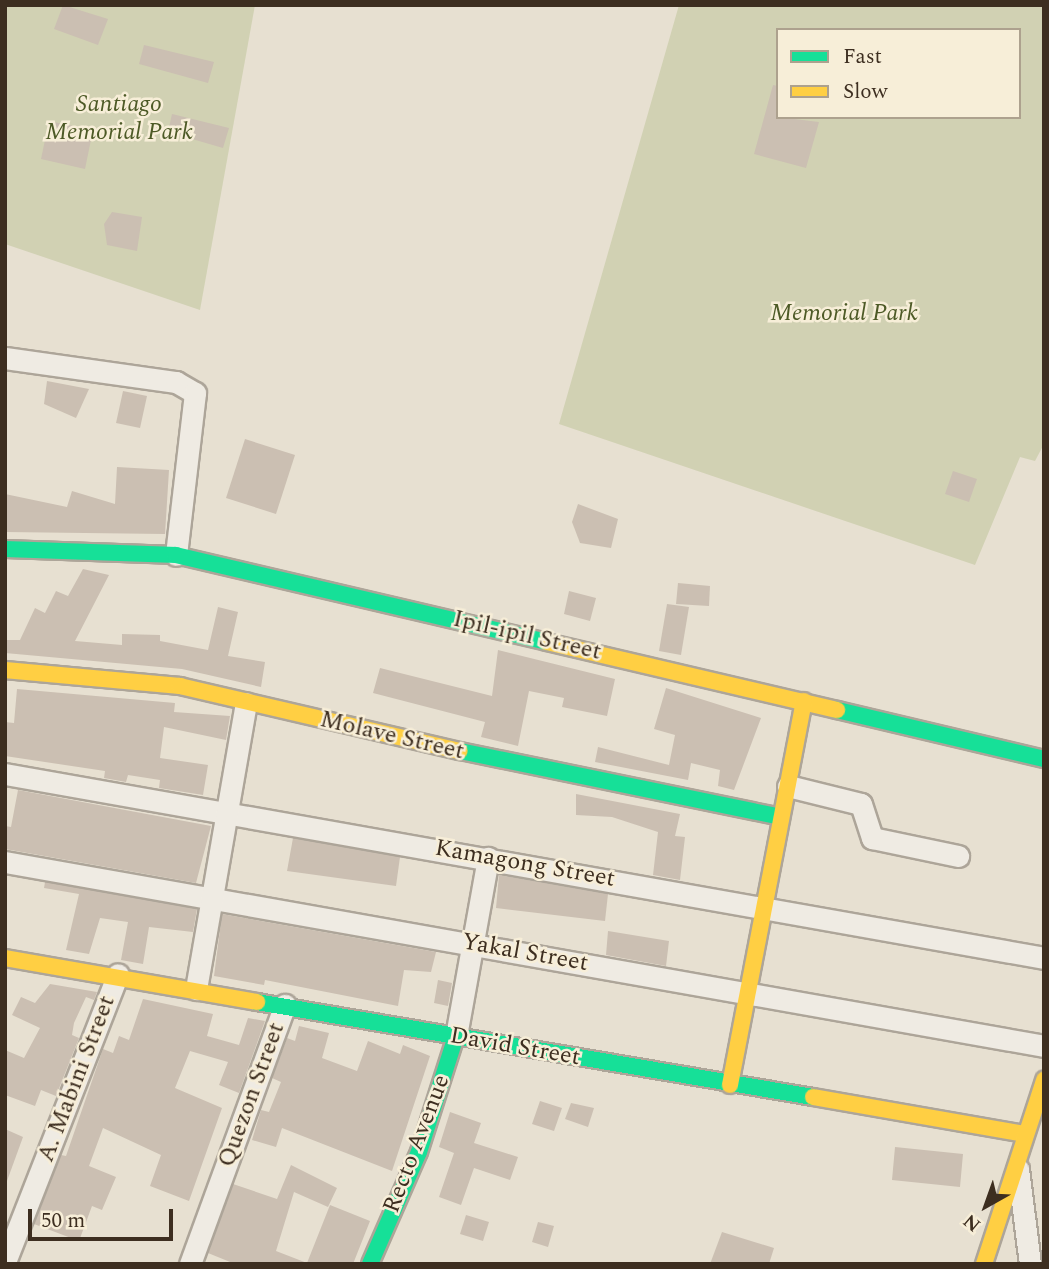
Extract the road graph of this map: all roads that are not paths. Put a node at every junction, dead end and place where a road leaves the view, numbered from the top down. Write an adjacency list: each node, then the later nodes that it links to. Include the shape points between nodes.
1 (5, 358): 3 (street, via 176,382 195,393)
2 (5, 549): 3 (street, Ipil-ipil Street)
3 (176, 555): 5 (street, Ipil-ipil Street)
4 (5, 670): 6 (street, Molave Street, via 144,680)
5 (804, 701): 7 (street, Ipil-ipil Street); 9 (street)
6 (246, 702): 10 (street); 11 (street, Molave Street)
7 (1044, 759)
8 (5, 774): 10 (street, Kamagong Street)
9 (788, 786): 11 (street); 12 (street, via 861,804 872,838)
10 (228, 811): 13 (street, Kamagong Street); 15 (street)
11 (778, 816): 16 (street)
12 (958, 856)
13 (488, 858): 16 (street, Kamagong Street); 17 (street, Recto Avenue)
14 (5, 862): 15 (street, Yakal Street)
15 (216, 896): 17 (street, Yakal Street); 21 (street)
16 (765, 905): 19 (street, Kamagong Street); 22 (street)
17 (472, 945): 22 (street, Yakal Street); 24 (street, Recto Avenue)
18 (5, 958): 20 (street, David Street)
19 (1044, 958)
20 (118, 974): 21 (street, David Street); 30 (street, A. Mabini Street)
21 (196, 989): 23 (street, David Street)
22 (748, 991): 25 (street, Yakal Street); 27 (street)
23 (285, 1005): 24 (street, David Street); 31 (street, Quezon Street)
24 (456, 1036): 27 (street, David Street); 32 (street, Recto Avenue, via 419,1152)
25 (1044, 1046)
26 (1044, 1080): 28 (street)
27 (730, 1085): 28 (street, David Street)
28 (1025, 1134): 29 (street)
29 (1017, 1159): 33 (street); 34 (street)
30 (5, 1262)
31 (190, 1264)
32 (370, 1264)
33 (984, 1264)
34 (1030, 1264)

